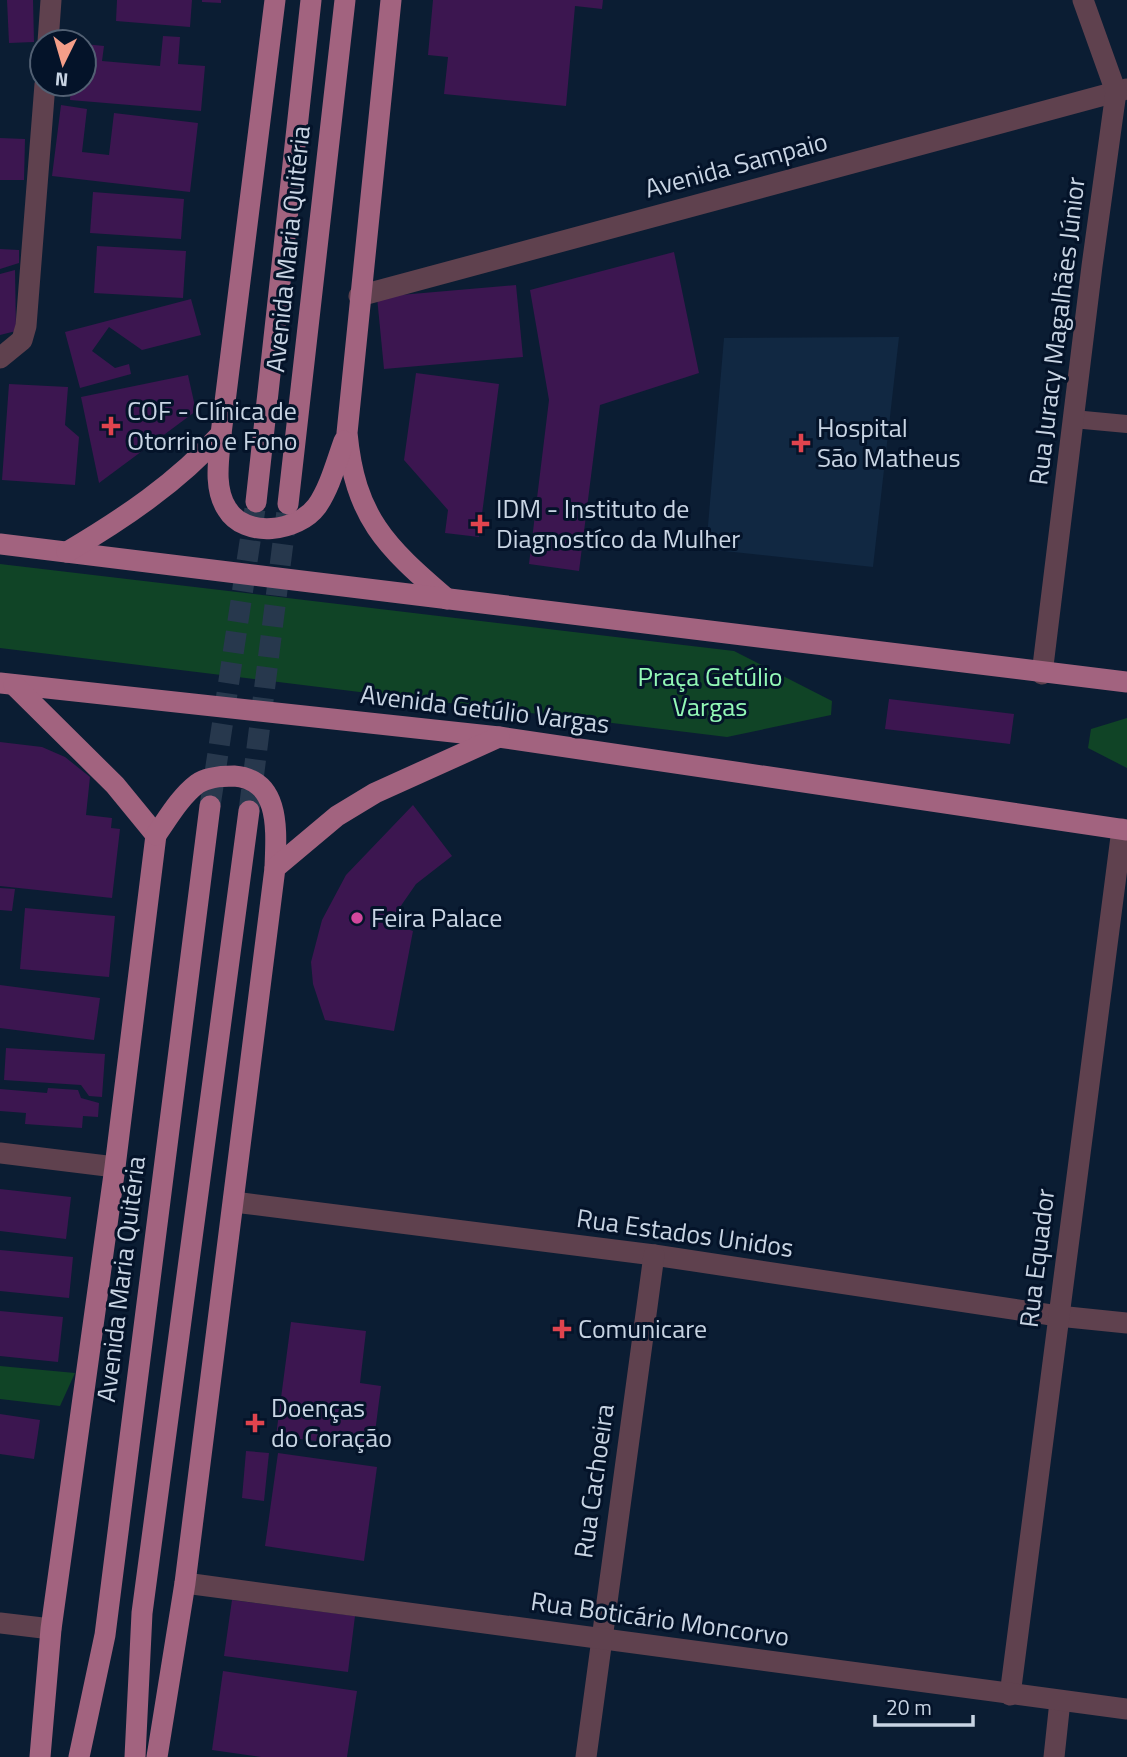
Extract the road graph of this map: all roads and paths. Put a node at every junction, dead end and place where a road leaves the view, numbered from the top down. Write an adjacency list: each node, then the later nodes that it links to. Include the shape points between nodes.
1 (51, 0): 7 (street)
2 (275, 0): 15 (main road)
3 (311, 0): 16 (main road, Avenida Maria Quitéria)
4 (345, 0): 17 (main road, Avenida Maria Quitéria)
5 (391, 0): 10 (main road)
6 (1083, 0): 8 (street, Rua Juracy Magalhães Júnior)
7 (49, 28)
8 (1122, 90): 10 (street, Avenida Sampaio); 12 (street, Rua Juracy Magalhães Júnior)
9 (44, 98): 11 (street, via 26,326 22,341)
10 (359, 296): 14 (main road)
11 (0, 358)
12 (1073, 419): 13 (lane); 21 (street, Rua Juracy Magalhães Júnior)
13 (1127, 424)
14 (346, 433): 15 (main road, via 315,509 300,520 266,529 242,523 227,510 219,490); 20 (main road, via 350,470 370,519 390,546)
15 (221, 434): 19 (main road, via 142,504)
16 (256, 502)
17 (288, 504)
18 (0, 544): 19 (main road)
19 (67, 552): 20 (main road)
20 (447, 599): 21 (main road)
21 (1042, 674): 22 (main road)
22 (1127, 682)
23 (7, 684): 24 (main road, Avenida Getúlio Vargas); 28 (main road, via 115,785)
24 (499, 737): 27 (main road, Avenida Getúlio Vargas); 29 (main road, via 375,793 337,816)
25 (210, 806): 44 (main road, Avenida Maria Quitéria, via 105,1635)
26 (248, 811): 45 (main road, via 142,1613)
27 (1125, 829): 34 (street, Rua Equador)
28 (156, 835): 29 (main road, via 199,783 216,777 248,779 266,792 272,805); 31 (main road)
29 (275, 868): 32 (main road)
30 (0, 1153): 31 (street)
31 (115, 1167): 38 (main road)
32 (234, 1202): 33 (street, Rua Estados Unidos); 36 (main road)
33 (654, 1255): 34 (street, Rua Estados Unidos); 39 (street, Rua Cachoeira)
34 (1058, 1316): 35 (street, Rua Estados Unidos); 40 (street, Rua Equador)
35 (1127, 1323)
36 (185, 1583): 39 (street, Rua Boticário Moncorvo); 46 (main road)
37 (0, 1623): 38 (street)
38 (51, 1629): 43 (main road)
39 (599, 1639): 40 (street, Rua Boticário Moncorvo); 47 (street, Rua Cachoeira)
40 (1010, 1695): 41 (street, Rua Boticário Moncorvo)
41 (1060, 1701): 42 (street, Rua Boticário Moncorvo); 48 (street)
42 (1127, 1709)
43 (40, 1757)
44 (79, 1757)
45 (135, 1757)
46 (157, 1757)
47 (586, 1757)
48 (1054, 1757)

